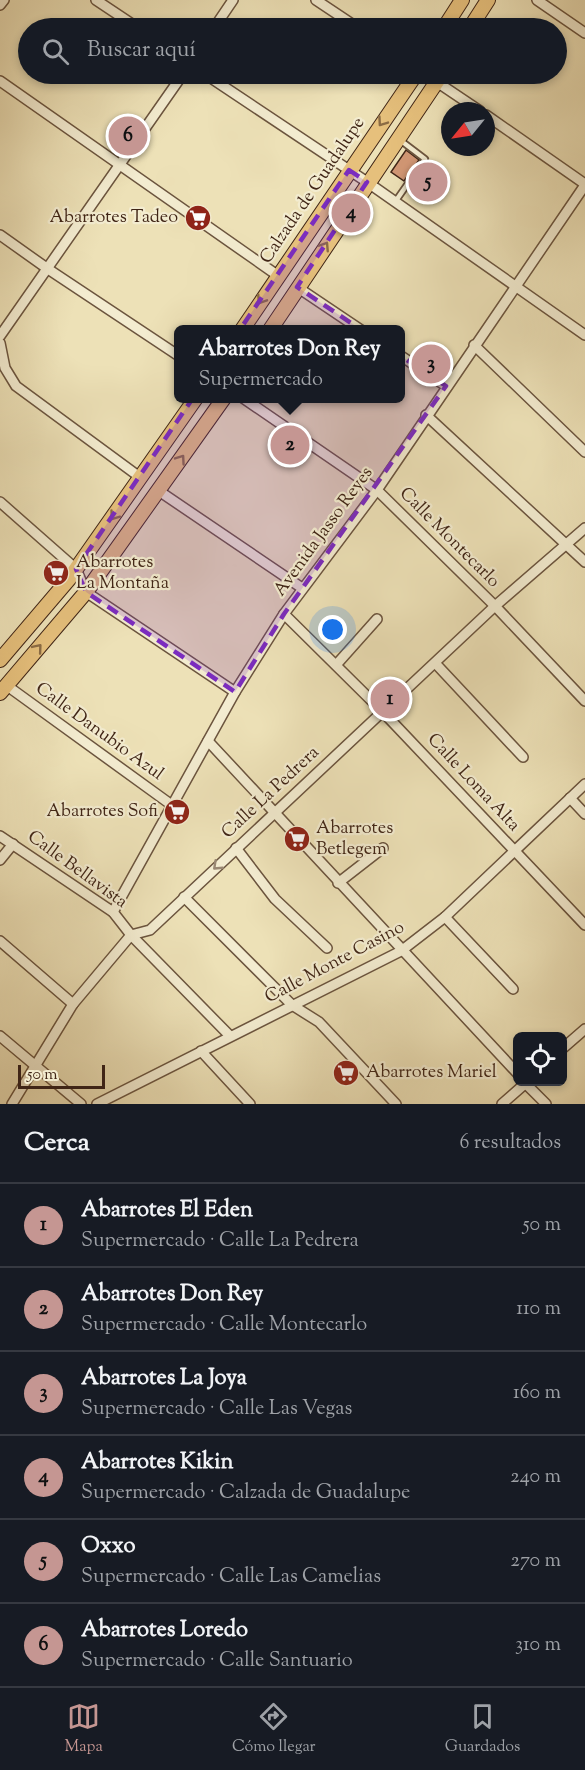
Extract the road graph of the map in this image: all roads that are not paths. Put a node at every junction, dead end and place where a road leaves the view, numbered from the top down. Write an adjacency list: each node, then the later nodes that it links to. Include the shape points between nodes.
1 (4, 0): 8 (street)
2 (96, 0): 9 (street)
3 (233, 0): 10 (street)
4 (316, 0): 11 (street)
5 (462, 0): 12 (main road)
6 (488, 0): 13 (main road)
7 (537, 0): 14 (street)
8 (0, 5)
9 (123, 18)
10 (221, 18)
11 (343, 18)
12 (450, 18)
13 (476, 18)
14 (563, 18)
15 (567, 21): 16 (street)
16 (585, 33)
17 (0, 81): 26 (street)
18 (176, 84): 26 (street)
19 (220, 84): 27 (street)
20 (409, 84): 27 (main road, Calzada de Guadalupe, one-way to 27)
21 (430, 84): 25 (main road)
22 (445, 84): 23 (street)
23 (468, 102)
24 (495, 121): 29 (street)
25 (397, 138): 28 (main road); 30 (lane, via 425,159)
26 (120, 165): 32 (street); 33 (street)
27 (349, 170): 28 (street); 33 (main road, Calzada de Guadalupe)
28 (367, 182): 30 (street); 34 (main road, one-way to 28)
29 (585, 184): 35 (street, Avenida Jasso Reyes)
30 (395, 202): 35 (street)
31 (0, 235): 32 (street)
32 (48, 270): 40 (street); 43 (street)
33 (277, 275): 36 (main road, Calzada de Guadalupe, one-way to 36)
34 (297, 287): 37 (main road); 38 (street)
35 (515, 287): 39 (street); 42 (street, Avenida Jasso Reyes)
36 (245, 325)
37 (273, 325)
38 (354, 325)
39 (585, 335)
40 (0, 336)
41 (0, 343): 51 (street, via 4,368 16,386)
42 (474, 345): 45 (street, Avenida Jasso Reyes); 50 (street)
43 (174, 353)
44 (405, 359): 45 (street)
45 (446, 386): 49 (street, Avenida Jasso Reyes)
46 (193, 403): 51 (main road)
47 (221, 403): 53 (main road, one-way to 47)
48 (249, 403): 52 (street, Calle Montecarlo)
49 (426, 415): 52 (street, Avenida Jasso Reyes); 56 (street)
50 (585, 452)
51 (141, 478): 58 (main road, one-way to 58)
52 (377, 490): 59 (street, Avenida Jasso Reyes); 61 (street, Calle Montecarlo)
53 (159, 491): 59 (street); 60 (main road)
54 (0, 502): 58 (street)
55 (585, 528): 56 (street, Calle La Pedrera)
56 (568, 545): 57 (street); 61 (street, Calle La Pedrera)
57 (585, 562)
58 (76, 569): 60 (street); 64 (main road)
59 (302, 588): 62 (street, Avenida Jasso Reyes)
60 (86, 592): 67 (main road, one-way to 60); 68 (street)
61 (495, 606): 65 (street, Calle La Pedrera); 69 (street, Calle Montecarlo)
62 (284, 614): 66 (street, Calle Loma Alta); 68 (street, Avenida Jasso Reyes)
63 (377, 620): 66 (street)
64 (0, 660)
65 (436, 664): 70 (street, Calle La Pedrera); 72 (street)
66 (336, 665): 70 (street, Calle Loma Alta)
67 (3, 689): 75 (street, Calle Danubio Azul)
68 (236, 692): 71 (street, Avenida Jasso Reyes)
69 (585, 701)
70 (383, 712): 76 (street, Calle La Pedrera); 82 (street, Calle Loma Alta)
71 (208, 741): 75 (street, Avenida Jasso Reyes); 76 (street)
72 (523, 757)
73 (585, 784): 74 (street, Calle Monte Casino)
74 (570, 798): 77 (street); 82 (street, Calle Monte Casino)
75 (173, 806): 86 (street, Avenida Jasso Reyes)
76 (273, 813): 80 (street, Calle La Pedrera); 84 (street)
77 (585, 814)
78 (0, 836): 79 (street, Calle Bellavista)
79 (13, 844): 83 (street); 86 (street, Calle Bellavista)
80 (236, 848): 85 (street, Calle La Pedrera, one-way to 85); 91 (street, via 274,899)
81 (382, 848): 84 (street)
82 (513, 850): 87 (street, Calle Monte Casino); 88 (street, Calle Loma Alta)
83 (0, 860)
84 (338, 883): 92 (street)
85 (184, 897): 89 (street, Calle La Pedrera, via 150,930); 95 (street)
86 (113, 912): 89 (street, Calle Bellavista)
87 (445, 917): 92 (street, Calle Monte Casino); 93 (street)
88 (585, 925)
89 (131, 935): 94 (street, Calle La Pedrera); 98 (street, Calle Bellavista)
90 (0, 941): 94 (street)
91 (327, 948)
92 (401, 951): 95 (street, Calle Monte Casino); 102 (street)
93 (513, 989)
94 (73, 1004): 101 (street, Calle La Pedrera)
95 (292, 1005): 98 (street, Calle Monte Casino); 109 (street, via 319,1022)
96 (585, 1029): 99 (street)
97 (0, 1036): 101 (street)
98 (230, 1036): 100 (street, Calle Monte Casino)
99 (567, 1045)
100 (201, 1051): 107 (street, Calle Monte Casino); 108 (street)
101 (35, 1066): 105 (street, Calle La Pedrera); 106 (street)
102 (513, 1069)
103 (522, 1086): 110 (street)
104 (530, 1086): 111 (street)
105 (12, 1104)
106 (81, 1104)
107 (97, 1104)
108 (250, 1104)
109 (396, 1104)
110 (502, 1104)
111 (546, 1104)

